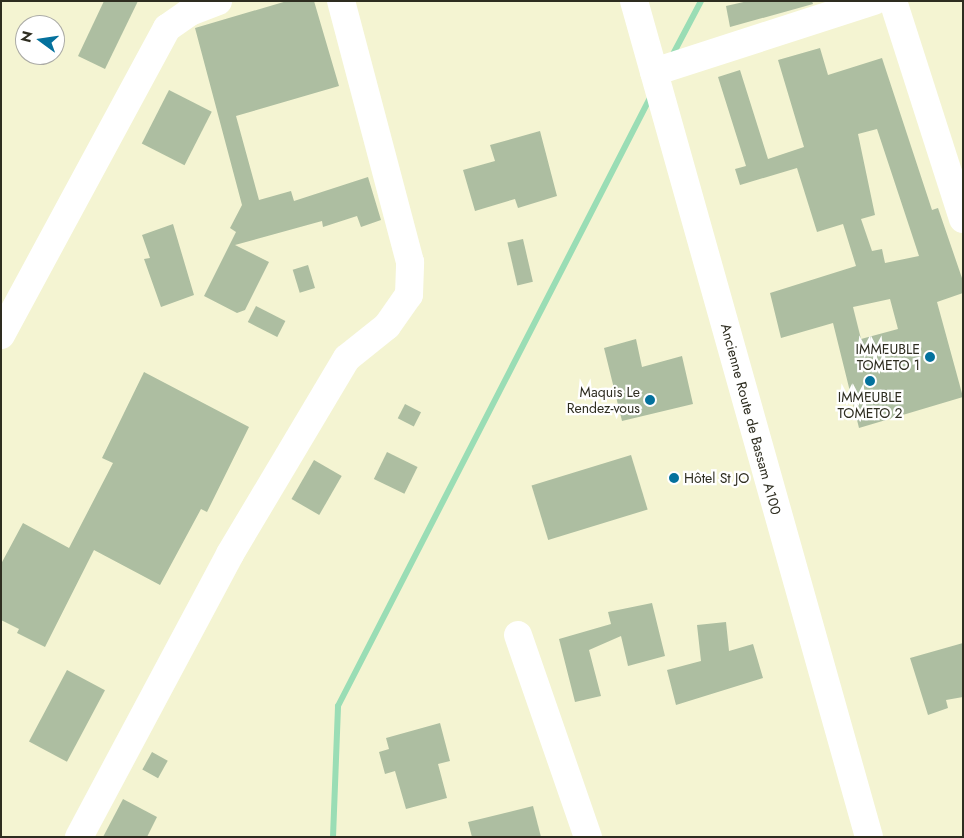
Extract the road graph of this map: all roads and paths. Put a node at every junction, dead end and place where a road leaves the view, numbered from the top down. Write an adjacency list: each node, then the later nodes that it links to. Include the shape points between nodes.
1 (218, 1): 8 (street, via 190,12 167,28)
2 (340, 1): 10 (street, via 410,262 409,295 387,326 348,358 230,554)
3 (634, 1): 6 (street, Ancienne Route de Bassam A100)
4 (874, 1): 6 (street)
5 (893, 1): 7 (street)
6 (654, 72): 12 (street, Ancienne Route de Bassam A100)
7 (963, 219)
8 (1, 335)
9 (518, 635): 11 (street)
10 (79, 837)
11 (588, 837)
12 (869, 837)

